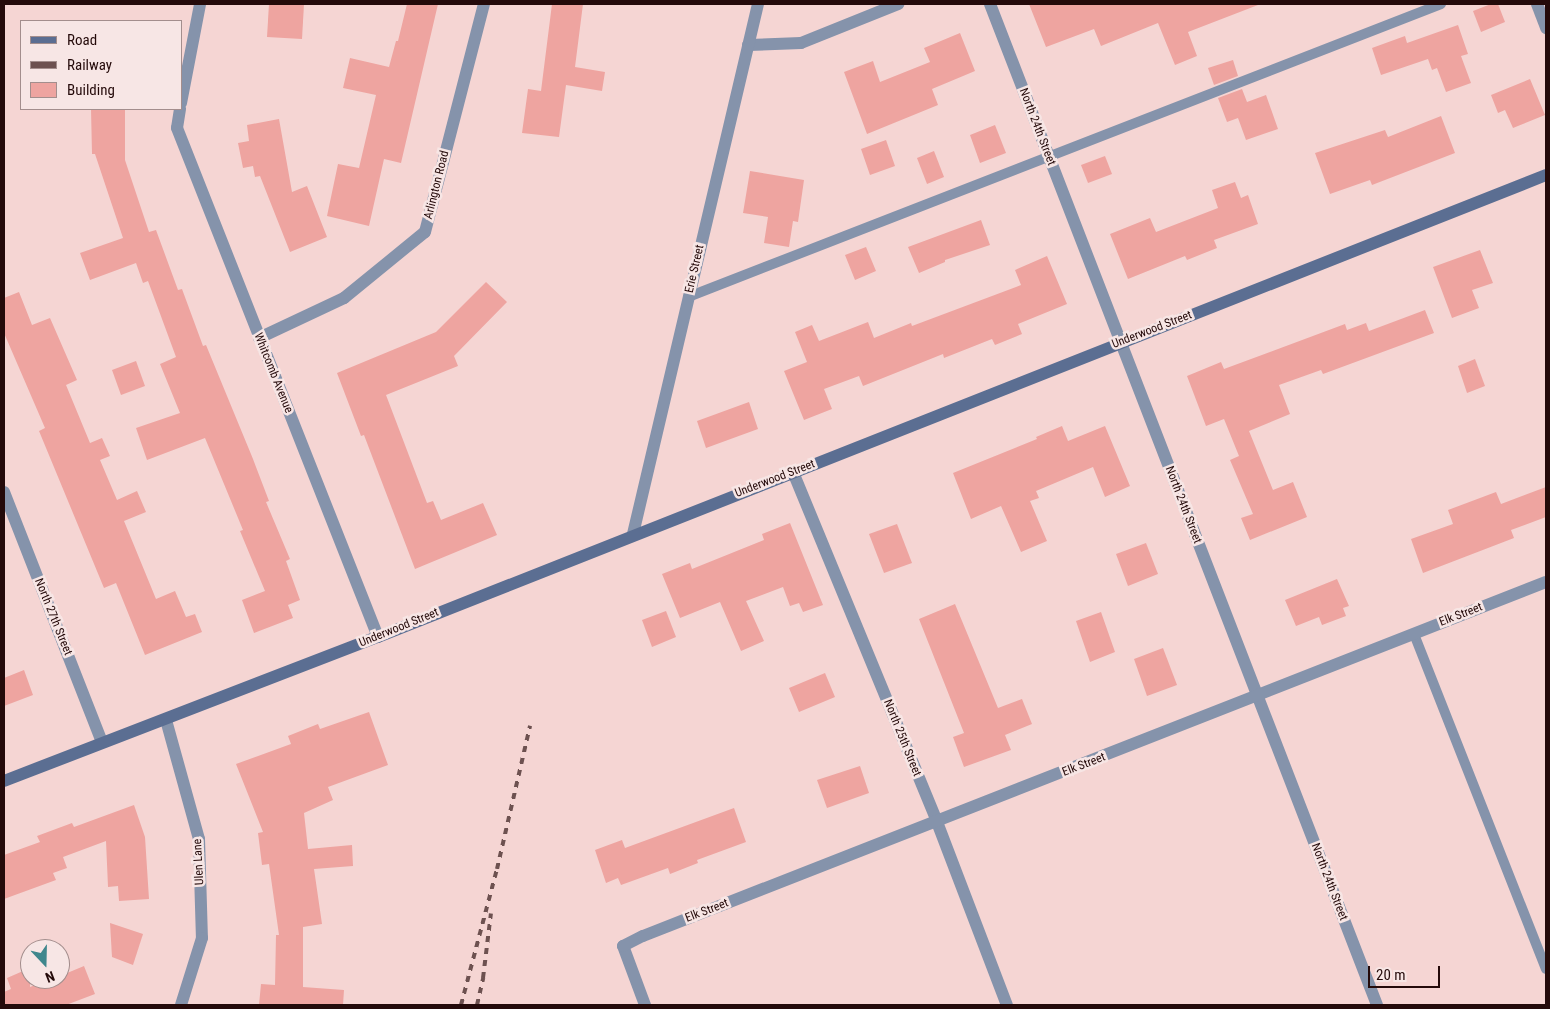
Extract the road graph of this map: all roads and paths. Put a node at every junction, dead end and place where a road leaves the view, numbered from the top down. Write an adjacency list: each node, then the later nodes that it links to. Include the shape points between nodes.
1 (200, 4): 10 (street)
2 (484, 4): 15 (street, Arlington Road, via 425,232 344,298)
3 (758, 4): 9 (street, Erie Street)
4 (898, 4): 9 (street, via 801,43)
5 (990, 4): 12 (street, North 24th Street)
6 (1441, 4): 12 (lane)
7 (1537, 4): 8 (street)
8 (1546, 28)
9 (748, 46): 14 (street, Erie Street)
10 (182, 98)
11 (180, 110): 15 (street, Whitcomb Avenue, via 177,128)
12 (1048, 156): 14 (lane); 16 (street, North 24th Street)
13 (1546, 175): 16 (street, Underwood Street)
14 (688, 297): 19 (street, Erie Street)
15 (259, 338): 22 (street, Whitcomb Avenue)
16 (1121, 342): 17 (street, Underwood Street); 23 (street, North 24th Street)
17 (793, 472): 19 (street, Underwood Street); 27 (street, North 25th Street)
18 (4, 492): 25 (street, North 27th Street)
19 (633, 534): 22 (street, Underwood Street)
20 (1546, 582): 21 (street, Elk Street)
21 (1414, 634): 23 (street, Elk Street); 28 (lane)
22 (378, 636): 24 (street, Underwood Street)
23 (1257, 697): 27 (street, Elk Street); 32 (street, North 24th Street)
24 (166, 720): 25 (street, Underwood Street); 29 (street, Ulen Lane, via 199,839 202,938)
25 (102, 742): 26 (street, Underwood Street)
26 (4, 781)
27 (936, 822): 30 (street, Elk Street, via 623,946); 31 (street, North 25th Street)
28 (1546, 969)
29 (181, 1005)
30 (645, 1005)
31 (1007, 1005)
32 (1377, 1005)

